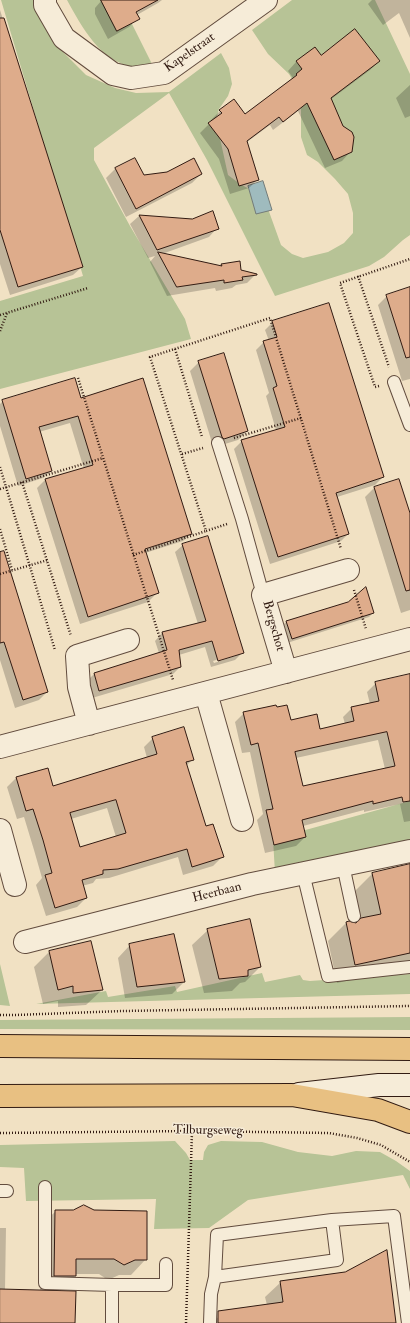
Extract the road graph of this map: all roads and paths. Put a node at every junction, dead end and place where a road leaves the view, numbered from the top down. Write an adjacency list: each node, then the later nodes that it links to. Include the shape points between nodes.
1 (44, 0): 2 (street, Kapelstraat, via 64,38 113,74 131,78 164,73)
2 (266, 0)
3 (410, 259): 4 (path)
4 (358, 276): 11 (path); 11 (path, via 340,283 375,387)
5 (88, 288): 6 (path)
6 (7, 313): 7 (path); 8 (path)
7 (0, 315)
8 (0, 331)
9 (175, 349): 12 (path, via 270,318); 15 (path); 16 (path, via 150,357)
10 (78, 378): 17 (path)
11 (394, 382): 13 (lane)
12 (301, 418): 14 (path); 29 (path)
13 (410, 425)
14 (218, 443): 15 (path); 22 (lane)
15 (206, 447): 16 (path)
16 (182, 454): 24 (path)
17 (103, 458): 19 (path); 25 (path)
18 (0, 467): 20 (path)
19 (22, 482): 20 (path); 26 (path)
20 (6, 487): 21 (path); 27 (path)
21 (0, 488)
22 (242, 519): 24 (path); 31 (lane)
23 (0, 529): 28 (path)
24 (206, 531): 25 (path)
25 (133, 555): 38 (path)
26 (48, 560): 27 (path); 35 (path)
27 (29, 565): 28 (path); 35 (path)
28 (12, 570): 30 (path)
29 (348, 570): 31 (street, Bergschot); 34 (path)
30 (0, 574)
31 (263, 595): 36 (street, Bergschot)
32 (410, 639): 34 (street)
33 (128, 640): 35 (street)
34 (373, 648): 36 (street)
35 (66, 654): 39 (street, via 79,687)
36 (286, 672): 37 (street)
37 (206, 693): 38 (street); 41 (street)
38 (179, 700): 39 (street)
39 (89, 724): 40 (street)
40 (0, 747)
41 (242, 820)
42 (0, 830): 46 (street)
43 (410, 851): 44 (street, Heerbaan)
44 (343, 865): 45 (street, Heerbaan); 47 (lane)
45 (302, 873): 48 (street, Heerbaan); 49 (lane, via 328,976)
46 (15, 884)
47 (354, 916)
48 (25, 942)
49 (410, 967)
50 (410, 1006): 51 (path)
51 (0, 1015)
52 (0, 1046): 53 (main road)
53 (410, 1049)
54 (410, 1085): 55 (street, via 379,1085)
55 (292, 1095): 56 (main road); 57 (main road, via 378,1110)
56 (0, 1096)
57 (410, 1122)
58 (192, 1131): 59 (path, Tilburgseweg); 60 (path, Tilburgseweg, via 329,1133 381,1145); 67 (path)
59 (0, 1133)
60 (410, 1162)
61 (45, 1187): 65 (lane, via 45,1283)
62 (332, 1220): 64 (lane, via 217,1235); 64 (lane, via 337,1260); 69 (lane, via 394,1216)
63 (166, 1264): 65 (lane, via 166,1285)
64 (215, 1277): 68 (lane, via 211,1294)
65 (112, 1285): 66 (lane)
66 (112, 1323)
67 (186, 1323)
68 (210, 1323)
69 (408, 1323)

